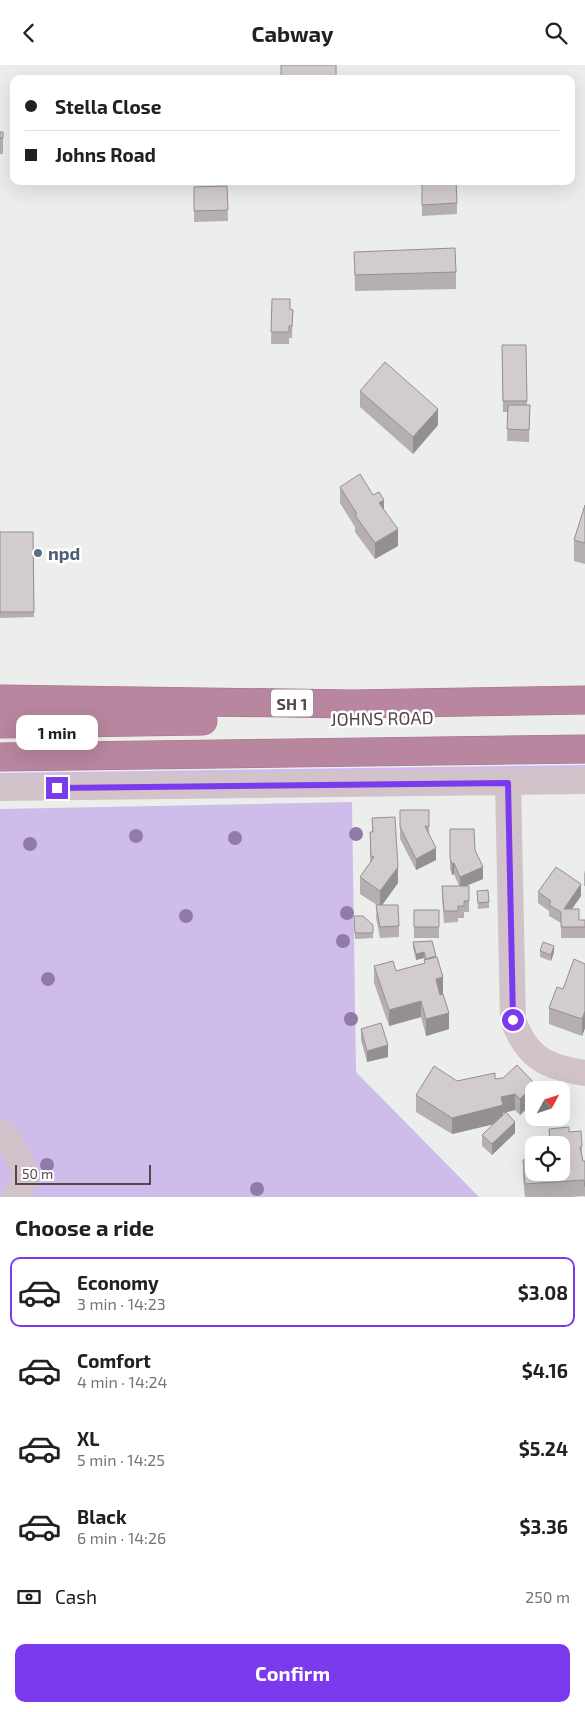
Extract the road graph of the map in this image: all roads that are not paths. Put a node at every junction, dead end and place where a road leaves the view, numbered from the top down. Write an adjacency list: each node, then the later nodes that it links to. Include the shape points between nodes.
1 (0, 699): 2 (highway, SH 1, via 352,704)
2 (585, 701)
3 (585, 715): 4 (highway, JOHNS ROAD / SH 1)
4 (0, 724)
5 (585, 749): 6 (highway, JOHNS ROAD)
6 (0, 757)
7 (585, 781): 8 (street)
8 (508, 783): 9 (street); 10 (street, via 513,1020 525,1047 537,1059 552,1066)
9 (0, 788)
10 (585, 1073)
11 (0, 1131): 12 (street, via 21,1159 25,1179)
12 (16, 1197)

